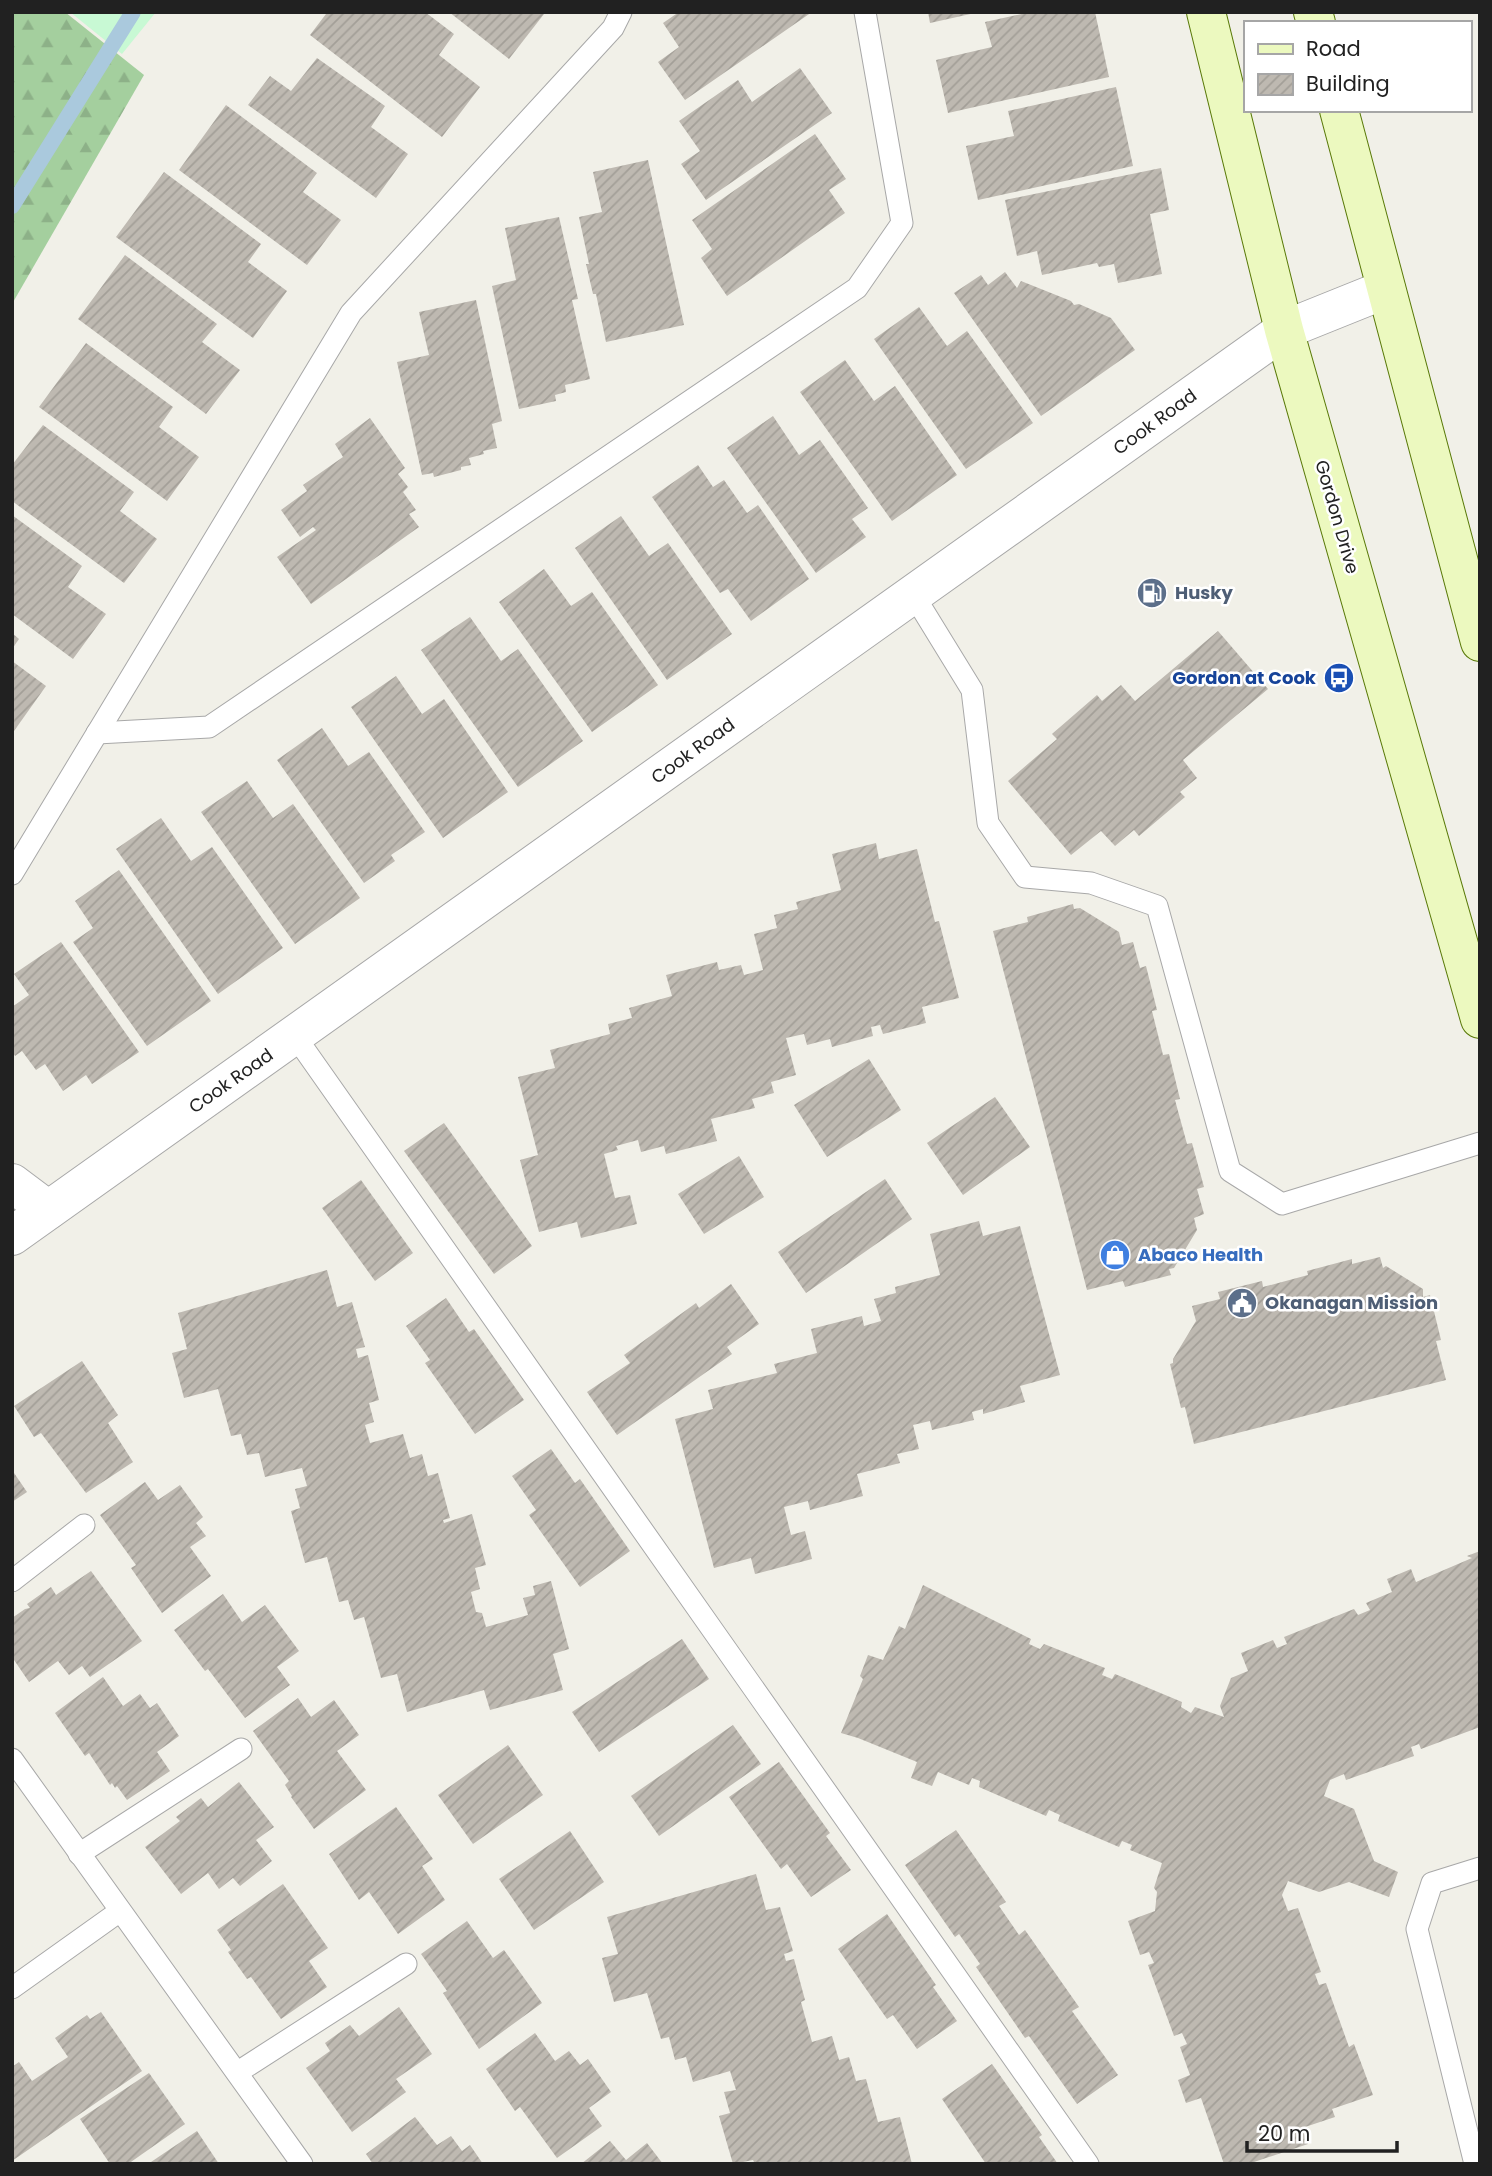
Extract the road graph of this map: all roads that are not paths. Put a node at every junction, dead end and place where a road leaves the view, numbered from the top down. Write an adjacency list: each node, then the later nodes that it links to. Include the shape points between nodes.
1 (621, 12): 9 (lane, via 613,28 351,313)
2 (865, 12): 9 (lane, via 902,223 857,288 209,727)
3 (1206, 12): 6 (main road, Gordon Drive)
4 (1340, 112): 5 (main road)
5 (1386, 289): 6 (street, Cook Road); 8 (main road)
6 (1284, 330): 7 (street, Cook Road); 11 (main road, Gordon Drive)
7 (913, 594): 12 (street, Cook Road); 13 (lane, via 972,690 988,823 1026,877 1091,883 1157,906 1230,1171 1282,1203)
8 (1480, 642)
9 (97, 733): 10 (lane)
10 (12, 874)
11 (1480, 1019)
12 (295, 1036): 15 (street, Cook Road); 28 (lane)
13 (1480, 1143)
14 (12, 1183): 15 (street)
15 (48, 1210): 16 (street, Cook Road)
16 (12, 1236)
17 (84, 1525): 18 (lane)
18 (12, 1581)
19 (241, 1749): 21 (lane)
20 (12, 1759): 21 (lane)
21 (79, 1854): 23 (lane)
22 (1480, 1868): 29 (lane, via 1432,1883 1417,1928)
23 (120, 1911): 25 (lane); 26 (lane)
24 (406, 1964): 26 (lane)
25 (12, 1988)
26 (238, 2072): 27 (lane)
27 (302, 2164)
28 (1088, 2164)
29 (1475, 2164)

